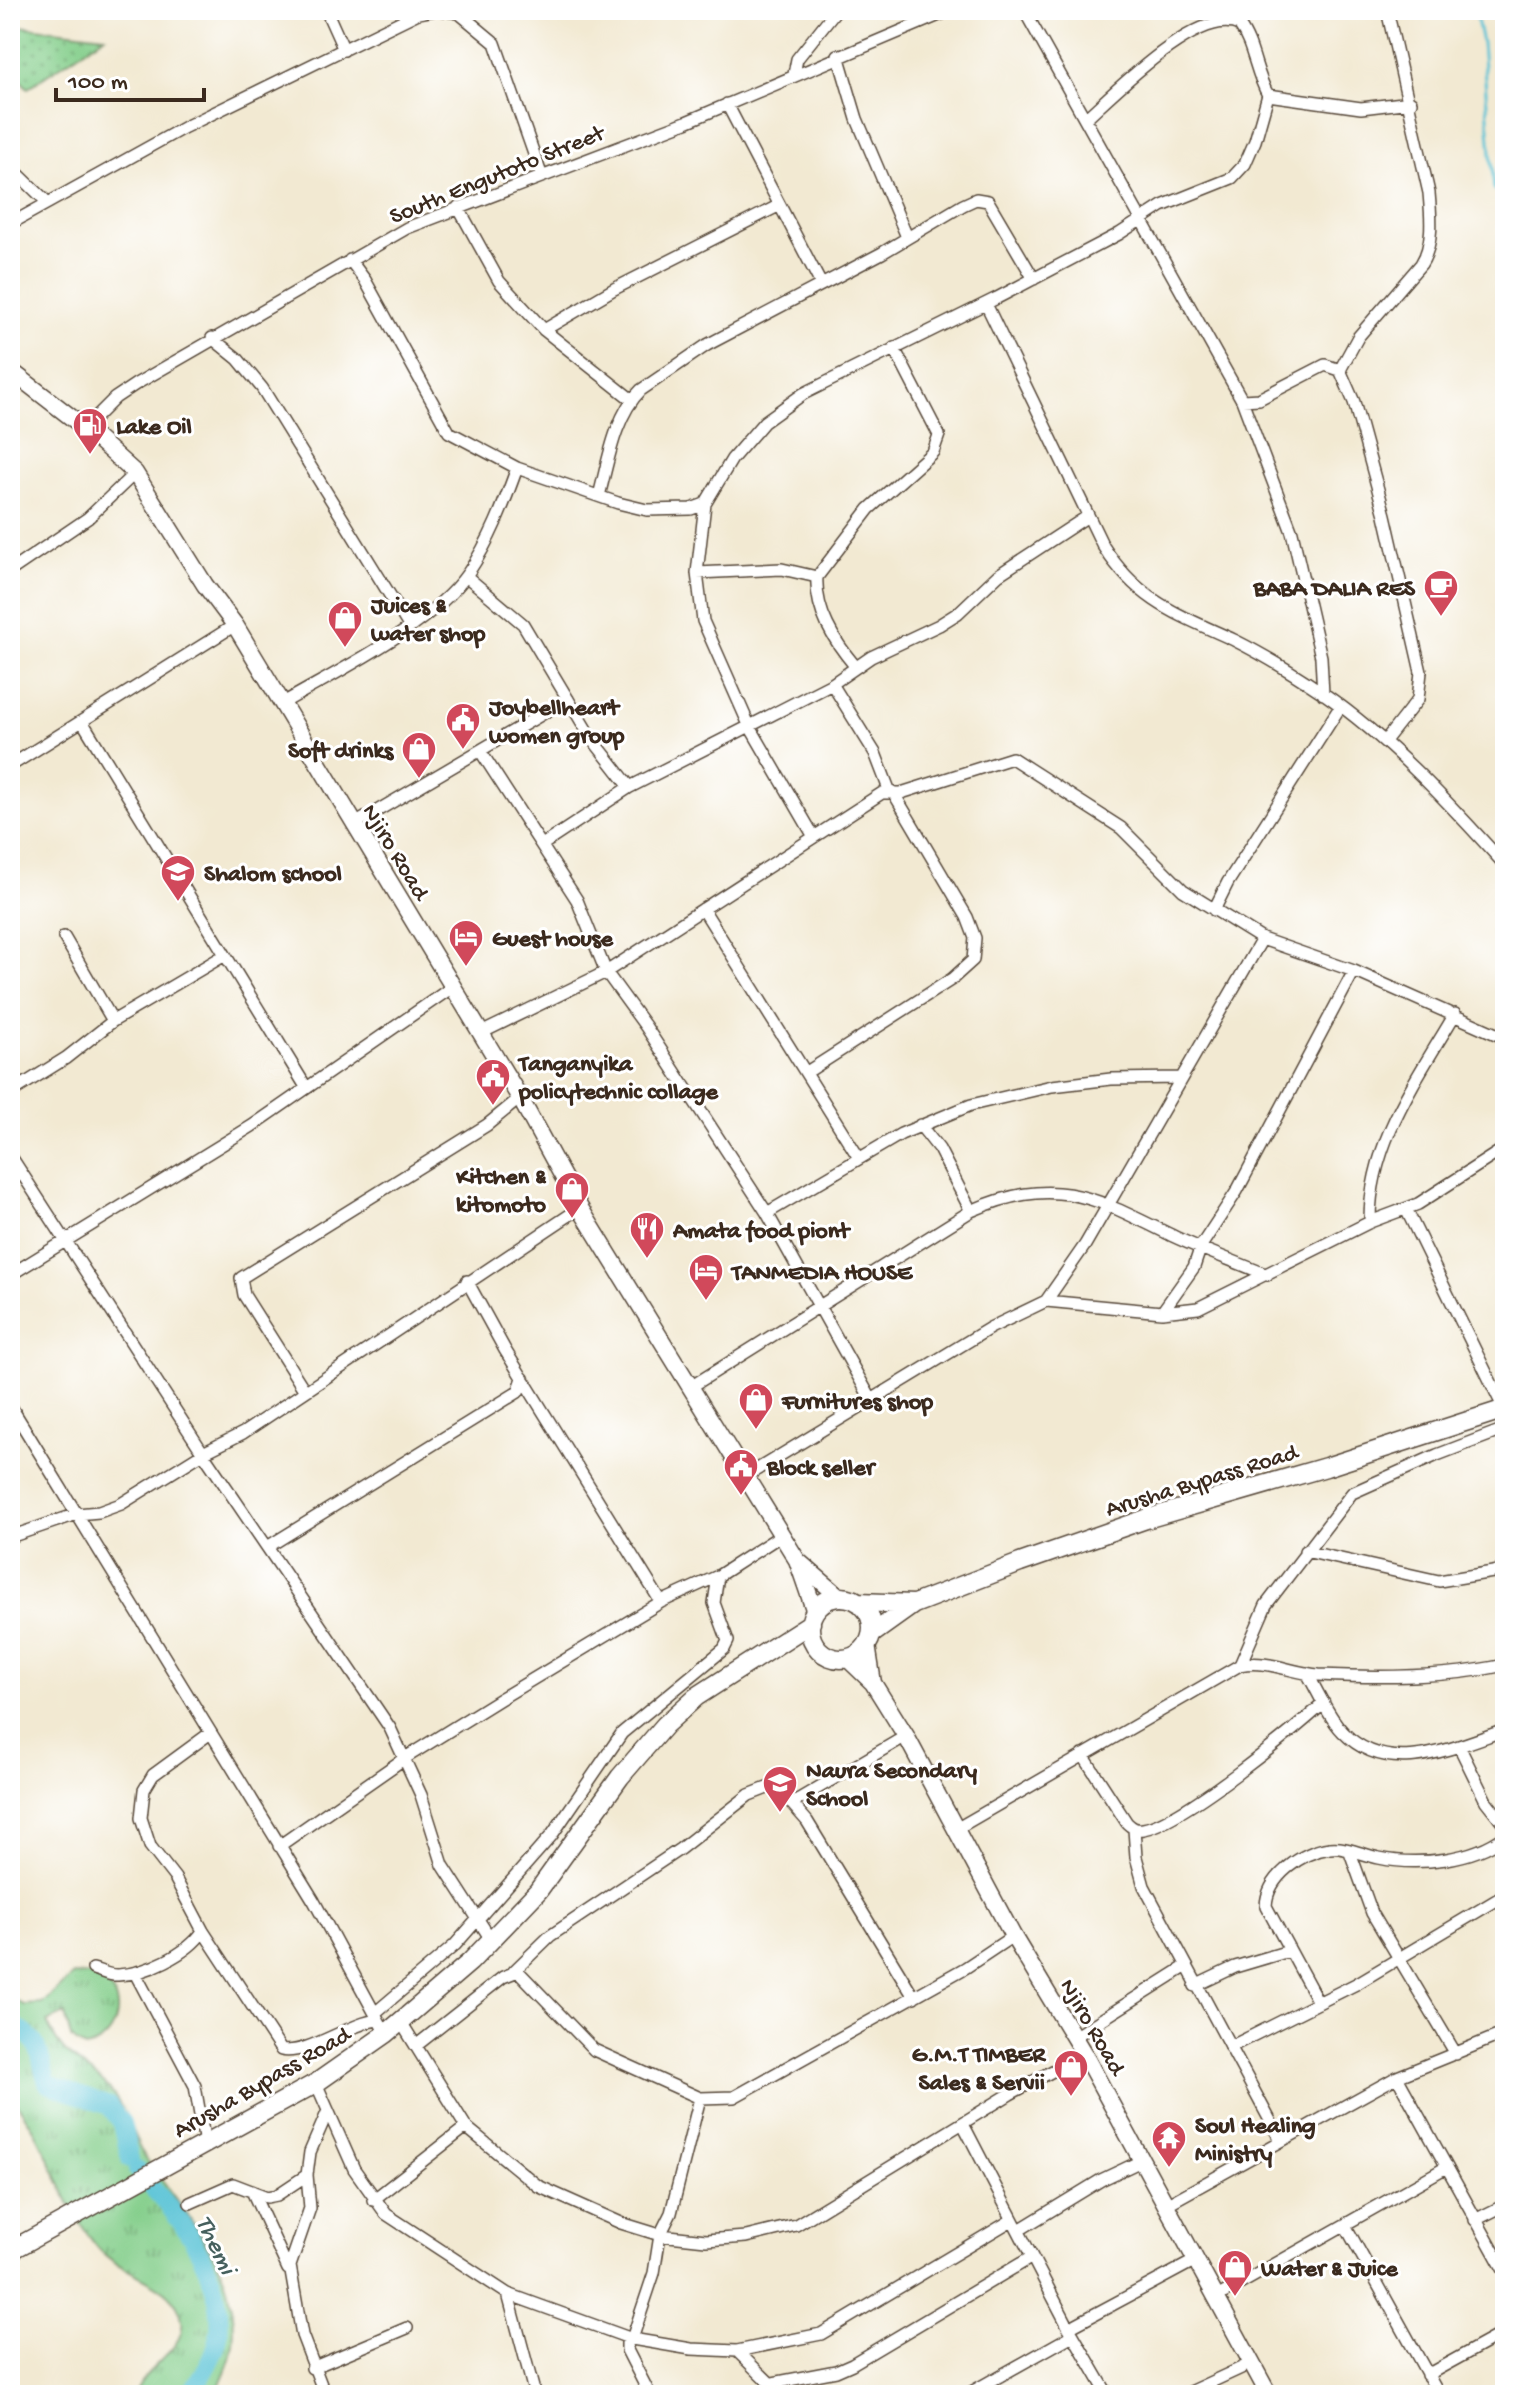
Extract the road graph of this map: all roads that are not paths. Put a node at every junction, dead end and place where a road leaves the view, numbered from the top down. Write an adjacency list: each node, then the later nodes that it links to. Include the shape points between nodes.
1 (326, 10): 8 (street)
2 (434, 10): 8 (street)
3 (442, 10): 16 (street, via 459,13 495,43)
4 (836, 10): 10 (street, via 797,59)
5 (951, 10): 9 (street, South Engutoto Street)
6 (1024, 10): 14 (street)
7 (1387, 10): 12 (street)
8 (344, 50): 17 (street)
9 (838, 55): 10 (street, South Engutoto Street); 22 (street, via 857,119)
10 (794, 74): 13 (street, South Engutoto Street)
11 (1268, 95): 12 (street, via 1361,108); 14 (street, via 1256,74 1248,36 1239,25 1219,21 1181,40); 20 (street, via 1240,170)
12 (1411, 102): 31 (street, via 1429,193 1427,251 1358,337)
13 (727, 104): 16 (street, South Engutoto Street); 18 (street)
14 (1085, 119): 20 (street)
15 (10, 166): 17 (street)
16 (541, 174): 19 (street, South Engutoto Street)
17 (47, 202): 21 (street)
18 (778, 206): 25 (street); 27 (street)
19 (458, 207): 23 (street, South Engutoto Street); 27 (street, via 499,281)
20 (1141, 221): 24 (street); 33 (street)
21 (10, 224)
22 (907, 237): 24 (street, via 982,199 1003,221); 25 (street)
23 (350, 260): 28 (street, South Engutoto Street); 35 (street, via 449,432)
24 (1034, 279): 26 (street)
25 (821, 284): 32 (street, via 707,345)
26 (986, 304): 29 (street); 39 (street)
27 (544, 330): 32 (street)
28 (212, 338): 34 (street, South Engutoto Street, via 123,393); 45 (street, via 262,388)
29 (894, 348): 38 (street, via 781,408 732,459); 43 (street, via 939,435 933,452 869,509)
30 (10, 370): 34 (street, Njiro Road)
31 (1340, 370): 33 (street, via 1325,365 1259,399); 54 (street, via 1381,500 1421,672 1418,699)
32 (631, 399): 37 (street)
33 (1242, 400): 48 (street, via 1292,532 1321,657)
34 (85, 428): 36 (street, Njiro Road)
35 (517, 468): 37 (street); 42 (street)
36 (135, 473): 40 (street, via 88,518); 44 (street, Njiro Road)
37 (599, 496): 38 (street, via 647,510)
38 (705, 504): 41 (street)
39 (1088, 516): 46 (street, via 998,575 958,613); 48 (street, via 1114,564 1148,598)
40 (10, 571)
41 (697, 573): 43 (street, via 782,569); 53 (street, via 703,621)
42 (466, 576): 45 (street); 49 (street, via 523,624)
43 (817, 577): 46 (street, via 826,622)
44 (235, 625): 50 (street, Njiro Road); 52 (street)
45 (409, 626): 50 (street)
46 (855, 666): 47 (street)
47 (832, 684): 53 (street); 58 (street, via 875,753)
48 (1323, 694): 51 (street)
49 (568, 699): 55 (street); 57 (street)
50 (283, 703): 59 (street, Njiro Road)
51 (1340, 707): 54 (street); 64 (street)
52 (82, 721): 56 (street); 67 (street)
53 (749, 725): 57 (street); 60 (street)
54 (1385, 741): 62 (street)
55 (481, 752): 59 (street); 61 (street)
56 (10, 766)
57 (630, 787): 61 (street)
58 (891, 792): 60 (street); 64 (street, via 1012,758 1121,828 1183,890); 75 (street, via 967,917 975,938 973,960 952,979)
59 (353, 825): 70 (street, Njiro Road)
60 (813, 835): 63 (street)
61 (542, 845): 69 (street, via 577,900)
62 (1505, 865)
63 (703, 909): 69 (street); 75 (street)
64 (1214, 910): 66 (street)
65 (64, 937): 72 (street)
66 (1262, 939): 68 (street); 76 (street)
67 (225, 955): 72 (street); 77 (street)
68 (1354, 971): 71 (street); 91 (street, via 1237,1191)
69 (606, 972): 73 (street); 88 (street)
70 (451, 988): 73 (street, Njiro Road); 77 (street)
71 (1455, 1014): 74 (street); 89 (street, via 1400,1106 1374,1171)
72 (113, 1021): 78 (street)
73 (481, 1033): 79 (street, Njiro Road)
74 (1505, 1038)
75 (807, 1072): 83 (street)
76 (1181, 1078): 80 (street, via 1052,1086 971,1105); 84 (street)
77 (306, 1087): 90 (street, via 252,1126)
78 (10, 1093)
79 (520, 1098): 85 (street, Njiro Road); 100 (street, via 487,1125 241,1278 244,1295)
80 (920, 1125): 83 (street); 87 (street, via 939,1149)
81 (1505, 1148): 86 (street)
82 (10, 1155): 90 (street)
83 (859, 1158): 88 (street)
84 (1108, 1203): 87 (street, via 1053,1191 1021,1194); 91 (street); 95 (street)
85 (580, 1208): 94 (street); 99 (street, Njiro Road)
86 (1406, 1209): 89 (street); 103 (street)
87 (971, 1211): 96 (street)
88 (767, 1213): 96 (street)
89 (1370, 1222): 93 (street)
90 (64, 1240): 92 (street); 105 (street)
91 (1201, 1246): 93 (street); 97 (street, via 1180,1292)
92 (10, 1275)
93 (1267, 1275): 97 (street, via 1198,1308)
94 (467, 1281): 98 (street); 100 (street)
95 (1046, 1301): 97 (street); 101 (street, via 990,1328)
96 (821, 1307): 99 (street); 101 (street)
97 (1162, 1312)
98 (523, 1378): 110 (street, via 518,1392); 116 (street)
99 (689, 1388): 106 (street, Njiro Road)
100 (305, 1391): 105 (street)
101 (872, 1401): 106 (street)
102 (10, 1405): 107 (street)
103 (1505, 1409): 117 (main road, Arusha Bypass Road, via 1146,1519)
104 (1505, 1429): 111 (street, via 1352,1493)
105 (203, 1453): 107 (street, via 121,1504); 110 (street)
106 (743, 1478): 108 (street, Njiro Road)
107 (77, 1514): 109 (street); 129 (street)
108 (780, 1536): 112 (street, Njiro Road); 114 (street)
109 (10, 1537)
110 (269, 1546): 134 (street, via 367,1691)
111 (1305, 1551): 113 (street, via 1439,1581); 123 (street, via 1266,1605)
112 (797, 1560): 115 (street, Njiro Road); 118 (street, Njiro Road)
113 (1505, 1570)
114 (718, 1576): 116 (street); 144 (street, via 714,1603 728,1641 724,1649 622,1733 552,1835)
115 (849, 1600): 117 (main road, Arusha Bypass Road); 118 (main road, Arusha Bypass Road, via 831,1599); 119 (main road, via 870,1616)
116 (661, 1602): 134 (street)
117 (914, 1604): 119 (main road, Arusha Bypass Road)
118 (813, 1618): 120 (main road, Arusha Bypass Road); 121 (main road, via 813,1641)
119 (870, 1639): 122 (main road, Arusha Bypass Road); 126 (street, Njiro Road)
120 (777, 1647): 121 (main road); 147 (main road, Arusha Bypass Road, via 696,1697 665,1725 620,1777 538,1891)
121 (825, 1655): 122 (main road)
122 (848, 1659): 126 (street, Njiro Road)
123 (1240, 1665): 125 (street, via 1266,1664); 133 (street)
124 (1505, 1665): 125 (street, via 1400,1677)
125 (1307, 1673): 127 (street)
126 (873, 1683): 130 (street, Njiro Road)
127 (1324, 1703): 132 (street, via 1342,1731 1378,1756 1400,1759); 139 (street, via 1178,1813)
128 (1505, 1730): 131 (street)
129 (209, 1734): 141 (street); 145 (street, via 153,1775 144,1790 141,1818 150,1846 185,1894)
130 (906, 1736): 136 (street); 138 (street, Njiro Road)
131 (1484, 1737): 132 (street); 135 (street)
132 (1459, 1746): 135 (street)
133 (1083, 1755): 138 (street); 139 (street)
134 (405, 1758): 141 (street); 144 (street, via 443,1865)
135 (1469, 1765): 137 (street)
136 (794, 1802): 152 (street, via 778,1788 749,1795 680,1849 550,1936); 155 (street)
137 (1505, 1825)
138 (956, 1829): 146 (street, Njiro Road)
139 (1134, 1829): 150 (street, via 1144,1886)
140 (1505, 1836): 142 (street, via 1487,1847 1426,1862)
141 (279, 1846): 157 (street)
142 (1350, 1852): 148 (street, via 1333,1848 1308,1856 1266,1890 1266,1906); 149 (street, via 1372,1913)
143 (1505, 1895): 149 (street)
144 (475, 1918): 147 (street); 157 (street)
145 (203, 1931): 153 (street, via 189,1948); 157 (street, via 281,2050 298,2050 355,2024)
146 (1013, 1936): 155 (street); 159 (street, Njiro Road)
147 (492, 1941): 157 (main road, Arusha Bypass Road)
148 (1289, 1951): 154 (street); 156 (street)
149 (1400, 1959): 156 (street); 163 (street)
150 (1185, 1967): 154 (street); 159 (street)
151 (93, 1969): 153 (street, via 115,1976)
152 (514, 1971): 160 (street); 166 (street, via 524,1975 594,2050)
153 (135, 1973): 171 (street, via 195,2086)
154 (1195, 1986): 161 (street)
155 (914, 1997): 166 (street, via 743,2093)
156 (1318, 2002): 161 (street)
157 (385, 2022): 160 (street); 165 (main road, Arusha Bypass Road)
158 (1505, 2033): 163 (street)
159 (1074, 2037): 162 (street, Njiro Road)
160 (417, 2045): 169 (street)
161 (1230, 2047): 170 (street)
162 (1084, 2054): 168 (street); 172 (street, Njiro Road)
163 (1456, 2054): 164 (street)
164 (1397, 2077): 170 (street); 173 (street)
165 (316, 2083): 167 (street); 171 (main road, Arusha Bypass Road)
166 (700, 2098): 183 (street, via 671,2213)
167 (327, 2113): 174 (street, via 310,2152); 176 (street)
168 (963, 2124): 181 (street); 183 (street, via 783,2230 722,2241)
169 (466, 2127): 176 (street); 183 (street, via 538,2186)
170 (1280, 2139): 179 (street)
171 (205, 2144): 184 (main road, Arusha Bypass Road)
172 (1139, 2162): 179 (street, Njiro Road); 181 (street)
173 (1445, 2168): 180 (street); 182 (street)
174 (307, 2175): 175 (street, via 277,2195); 188 (street, via 310,2208 291,2257)
175 (252, 2191): 177 (street, via 233,2184); 188 (street)
176 (373, 2200): 189 (street, via 423,2241)
177 (190, 2203)
178 (1505, 2205): 180 (street)
179 (1164, 2206): 186 (street, Njiro Road)
180 (1475, 2220): 187 (street)
181 (1015, 2225): 185 (street); 195 (street, via 821,2334)
182 (1345, 2225): 190 (street); 198 (street)
183 (660, 2235): 194 (street, via 654,2273)
184 (10, 2251)
185 (1032, 2257): 192 (street); 199 (street, via 852,2364)
186 (1194, 2261): 190 (street, Njiro Road); 192 (street)
187 (1505, 2272)
188 (292, 2277): 197 (street)
189 (508, 2294): 194 (street); 201 (street)
190 (1215, 2298): 196 (street, Njiro Road)
191 (407, 2328): 197 (street)
192 (1071, 2331): 204 (street); 205 (street)
193 (1505, 2332): 198 (street)
194 (632, 2339): 195 (street); 202 (street, via 627,2350)
195 (737, 2351): 199 (street)
196 (1250, 2364): 206 (street); 207 (street, Njiro Road)
197 (312, 2368): 200 (street)
198 (1427, 2375): 208 (street)
199 (773, 2383): 203 (street)
200 (325, 2395)
201 (534, 2395)
202 (650, 2395)
203 (782, 2395)
204 (966, 2395)
205 (1108, 2395)
206 (1183, 2395)
207 (1269, 2395)
208 (1439, 2395)

